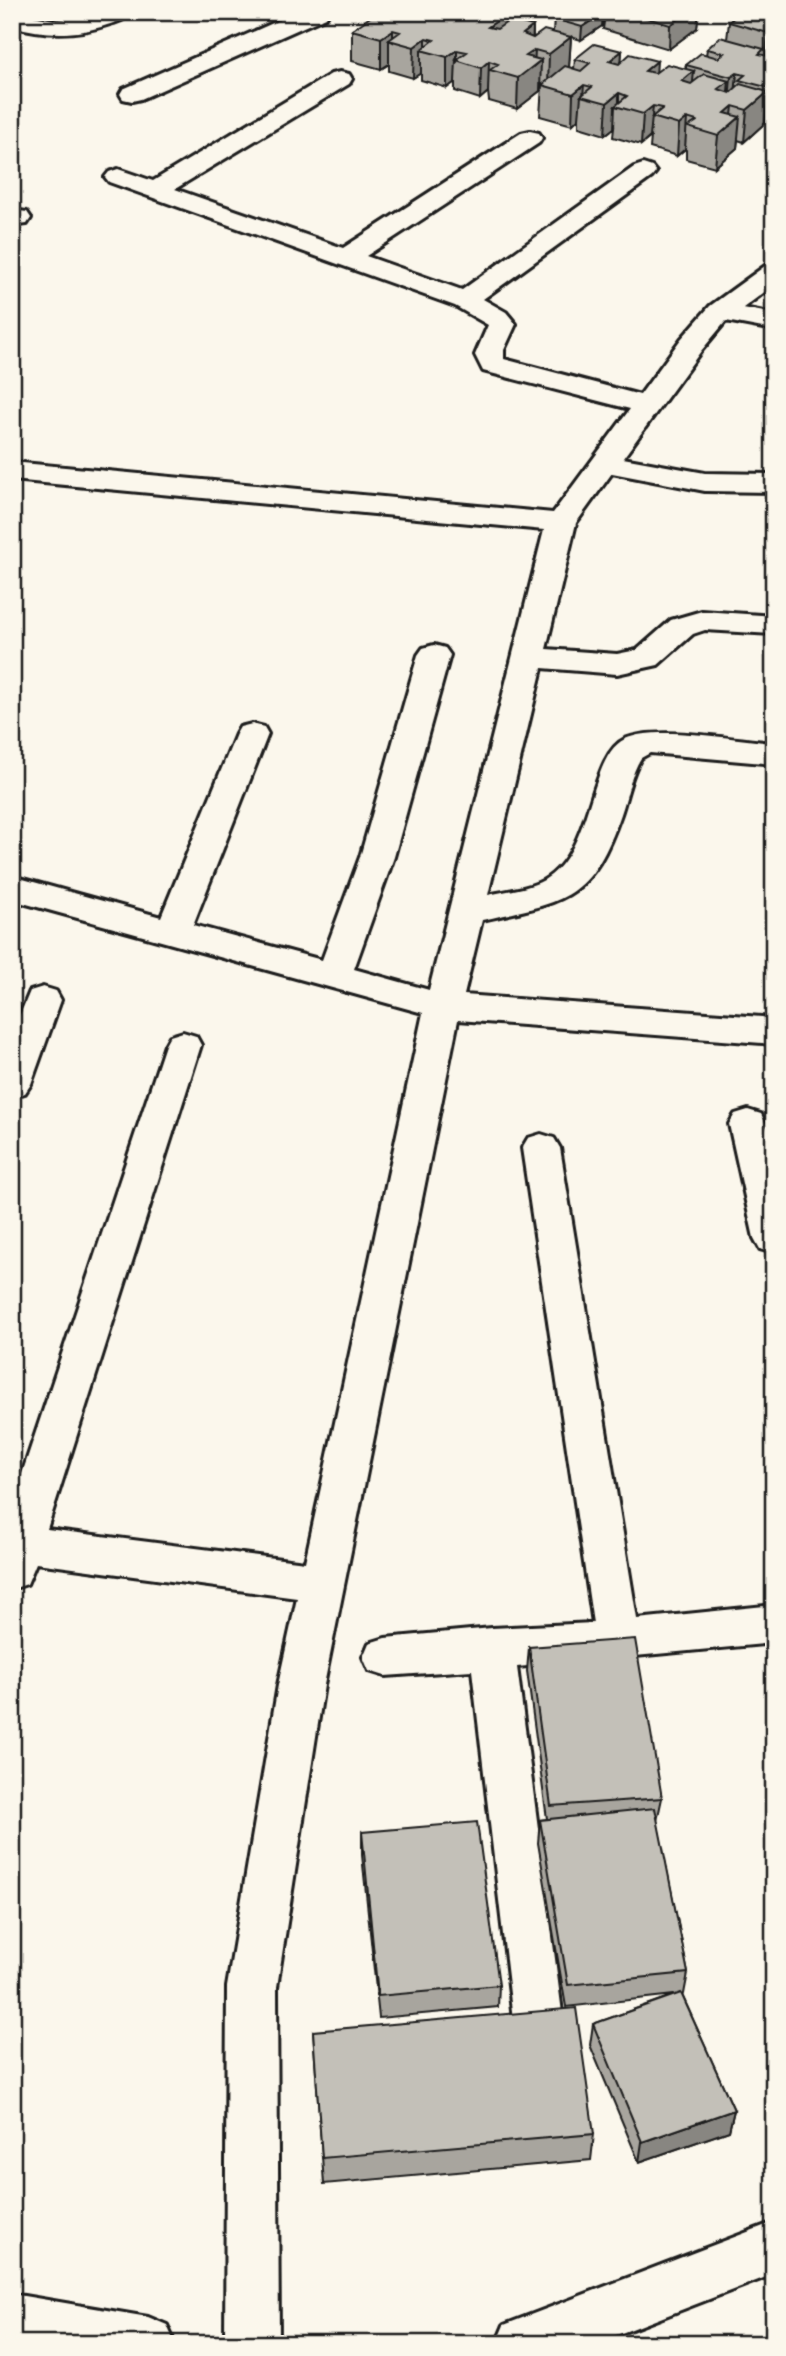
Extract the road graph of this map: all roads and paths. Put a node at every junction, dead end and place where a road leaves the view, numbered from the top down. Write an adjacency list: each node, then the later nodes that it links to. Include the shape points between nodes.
1 (120, 12): 3 (street, via 68,28 39,27)
2 (318, 12): 5 (street)
3 (12, 19)
4 (340, 79): 9 (street)
5 (132, 94)
6 (530, 138): 10 (street)
7 (643, 172): 12 (street)
8 (118, 177): 9 (street)
9 (155, 190): 10 (street)
10 (345, 258): 12 (street)
11 (774, 272): 13 (street)
12 (465, 300): 15 (street, via 502,324 488,352 493,365)
13 (720, 312): 14 (street); 15 (street)
14 (774, 322)
15 (647, 405): 16 (street)
16 (605, 463): 18 (street, via 705,482); 19 (street)
17 (12, 471): 19 (street)
18 (774, 483)
19 (561, 523): 22 (street)
20 (774, 625): 22 (street, via 702,620 682,627 647,658 617,664)
21 (434, 656): 28 (street, via 377,857)
22 (528, 657): 26 (street)
23 (252, 734): 27 (street)
24 (774, 754): 26 (street, via 650,743 638,746 627,752 622,762 576,875 555,889)
25 (12, 888): 27 (street)
26 (466, 912): 30 (street)
27 (173, 931): 28 (street)
28 (334, 976): 30 (street)
29 (43, 1000): 33 (street)
30 (443, 1006): 31 (street); 38 (street)
31 (774, 1031)
32 (183, 1045): 37 (street)
33 (12, 1084)
34 (748, 1124): 36 (street)
35 (541, 1148): 40 (street)
36 (774, 1238)
37 (15, 1552): 38 (street)
38 (323, 1583): 47 (street, via 301,1685 252,1987)
39 (774, 1624): 40 (street)
40 (618, 1640): 41 (street)
41 (492, 1647): 42 (street); 43 (street)
42 (386, 1657)
43 (539, 2028)
44 (774, 2248): 48 (street)
45 (12, 2321): 46 (street)
46 (148, 2344)
47 (252, 2344)
48 (523, 2344)

